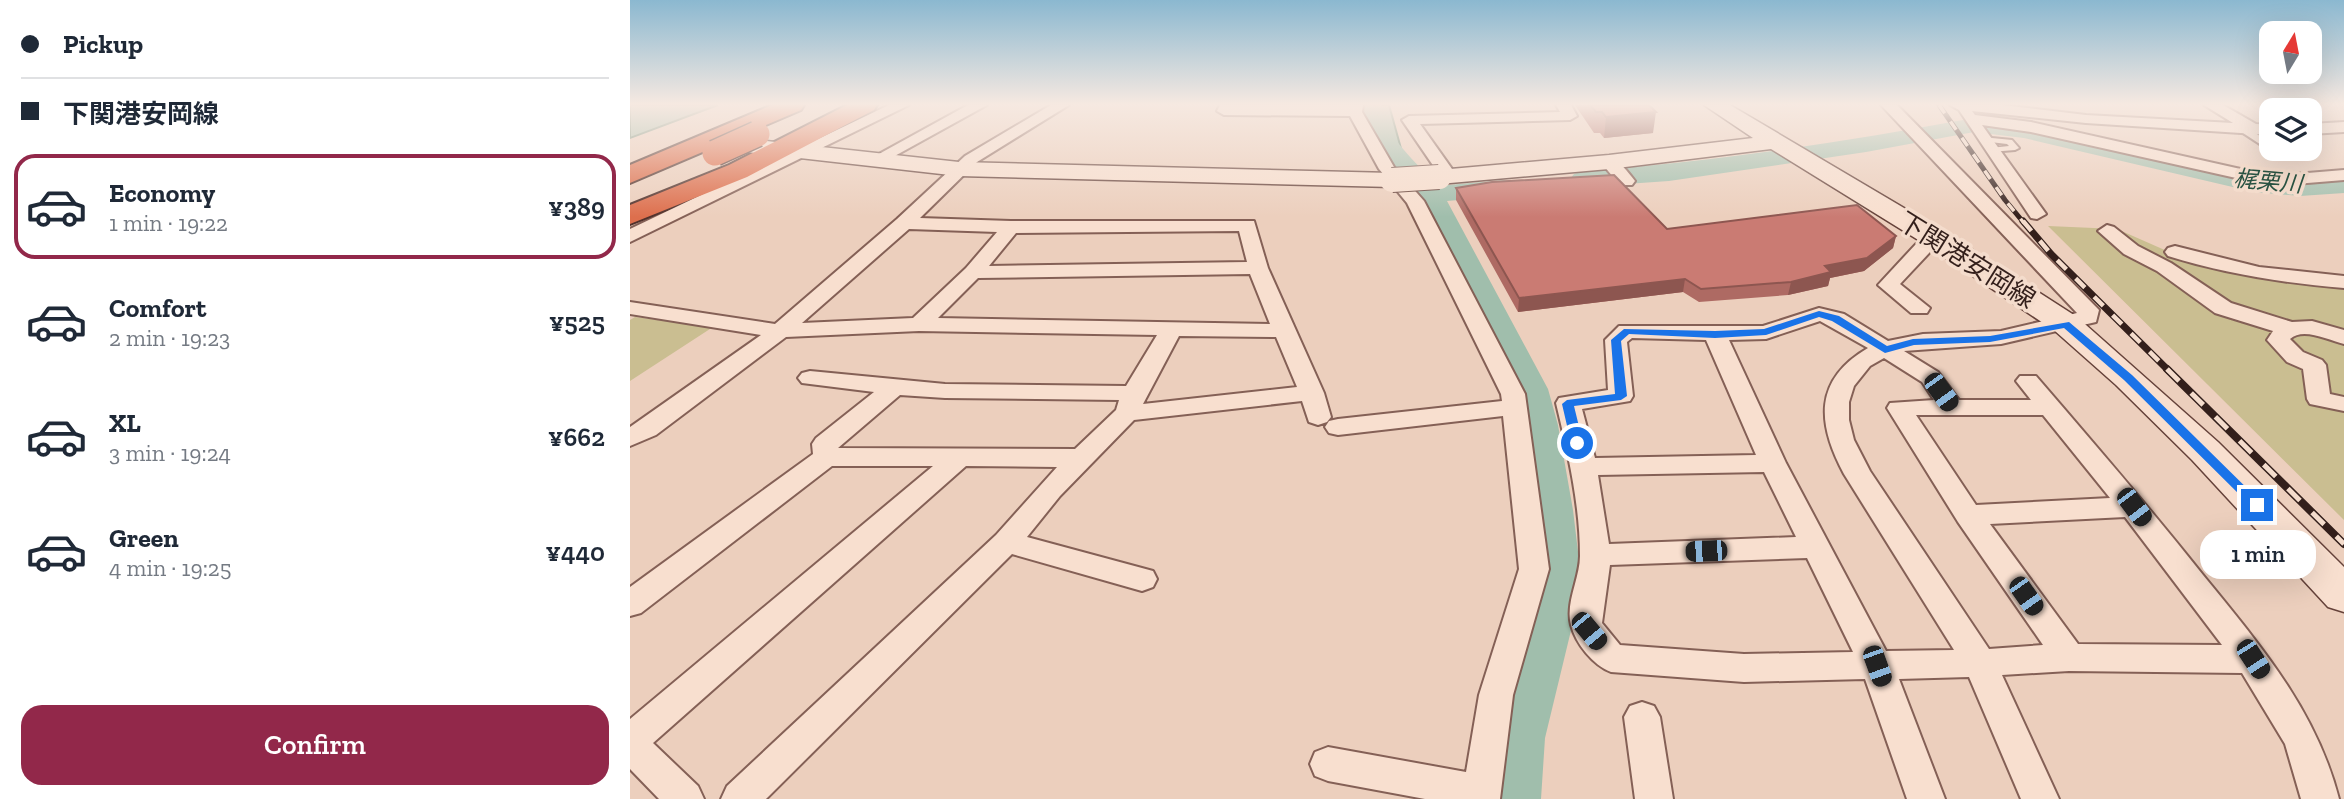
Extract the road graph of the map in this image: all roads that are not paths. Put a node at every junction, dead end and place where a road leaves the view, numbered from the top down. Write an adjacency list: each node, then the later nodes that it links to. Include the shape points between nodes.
1 (729, 142): 14 (highway)
2 (756, 142): 14 (highway)
3 (767, 142): 27 (highway, via 738,171)
4 (775, 142): 16 (street)
5 (826, 142): 16 (street)
6 (910, 142): 17 (street)
7 (1000, 142): 19 (street)
8 (1373, 142): 54 (street, via 1387,169 1415,201 1513,394)
9 (1423, 142): 22 (street)
10 (1774, 142): 15 (street, 下関港安岡線)
11 (1925, 142): 40 (street, via 2088,310 2088,317)
12 (1986, 142): 26 (street)
13 (2099, 142): 21 (street, via 2254,177 2282,180)
14 (717, 149): 20 (highway); 24 (highway); 25 (highway)
15 (1789, 151): 18 (street); 32 (street, 下関港安岡線)
16 (804, 153): 17 (street); 31 (street)
17 (876, 160): 19 (street)
18 (1609, 163): 22 (street); 23 (street)
19 (959, 169): 22 (street, bridge, via 1392,180); 28 (street)
20 (630, 175)
21 (2344, 175)
22 (1444, 177)
23 (1626, 181)
24 (630, 190)
25 (630, 201)
26 (2037, 214)
27 (630, 215)
28 (904, 223): 29 (street); 43 (street)
29 (1011, 227): 34 (street, via 1247,225); 35 (street)
30 (2107, 231): 41 (street, via 2223,307)
31 (630, 236)
32 (1938, 240): 38 (street, via 1923,248 1888,285); 40 (street, 下関港安岡線)
33 (2175, 252): 36 (street, via 2254,273)
34 (1258, 268): 35 (street); 44 (street)
35 (973, 272): 39 (street)
36 (2344, 282)
37 (630, 308): 43 (street)
38 (1919, 308)
39 (919, 324): 42 (street); 43 (street)
40 (2066, 324): 47 (street, via 1990,339 1913,342); 69 (street, 下関港安岡線, via 2205,451)
41 (2288, 328): 46 (street, via 2312,328); 53 (street, via 2278,340 2295,357 2314,365 2319,399)
42 (1171, 330): 44 (street); 52 (street)
43 (780, 331): 57 (street)
44 (1284, 331): 51 (street)
45 (1715, 335): 47 (street, via 1766,332 1819,314 1836,318); 61 (street); 62 (street, via 1627,331 1616,340 1621,396 1567,404)
46 (2344, 337)
47 (1885, 350): 56 (street, via 1930,377); 73 (street, via 1862,360 1844,377 1836,400 1842,442)
48 (810, 378): 50 (street)
49 (2028, 381): 55 (street)
50 (895, 387): 52 (street); 58 (street, via 825,444)
51 (1312, 393): 52 (street); 54 (street, via 1328,422)
52 (1131, 403): 60 (street)
53 (2344, 404)
54 (1514, 407): 78 (street, via 1534,569 1496,695)
55 (2050, 407): 56 (street); 63 (street)
56 (1952, 408): 64 (street, via 1899,408)
57 (630, 438)
58 (826, 457): 59 (street); 70 (street)
59 (959, 458): 60 (street); 76 (street)
60 (1083, 458): 65 (street)
61 (1773, 463): 62 (street); 66 (street)
62 (1583, 467): 67 (street)
63 (2134, 507): 64 (street); 72 (street)
64 (1968, 515): 71 (street)
65 (1006, 542): 68 (street); 80 (street)
66 (1815, 547): 67 (street); 74 (street)
67 (1596, 555): 74 (street, via 1584,619 1611,658 1744,668)
68 (1142, 579)
69 (2344, 595)
70 (630, 604)
71 (2069, 657): 72 (street); 73 (street)
72 (2253, 659): 84 (street, via 2294,722)
73 (1980, 663): 74 (street); 83 (street)
74 (1877, 666): 82 (street)
75 (1642, 717): 81 (street)
76 (630, 742): 79 (street)
77 (1328, 764): 78 (street)
78 (1481, 795)
79 (685, 799)
80 (740, 799)
81 (1654, 799)
82 (1926, 799)
83 (2040, 799)
84 (2320, 799)

